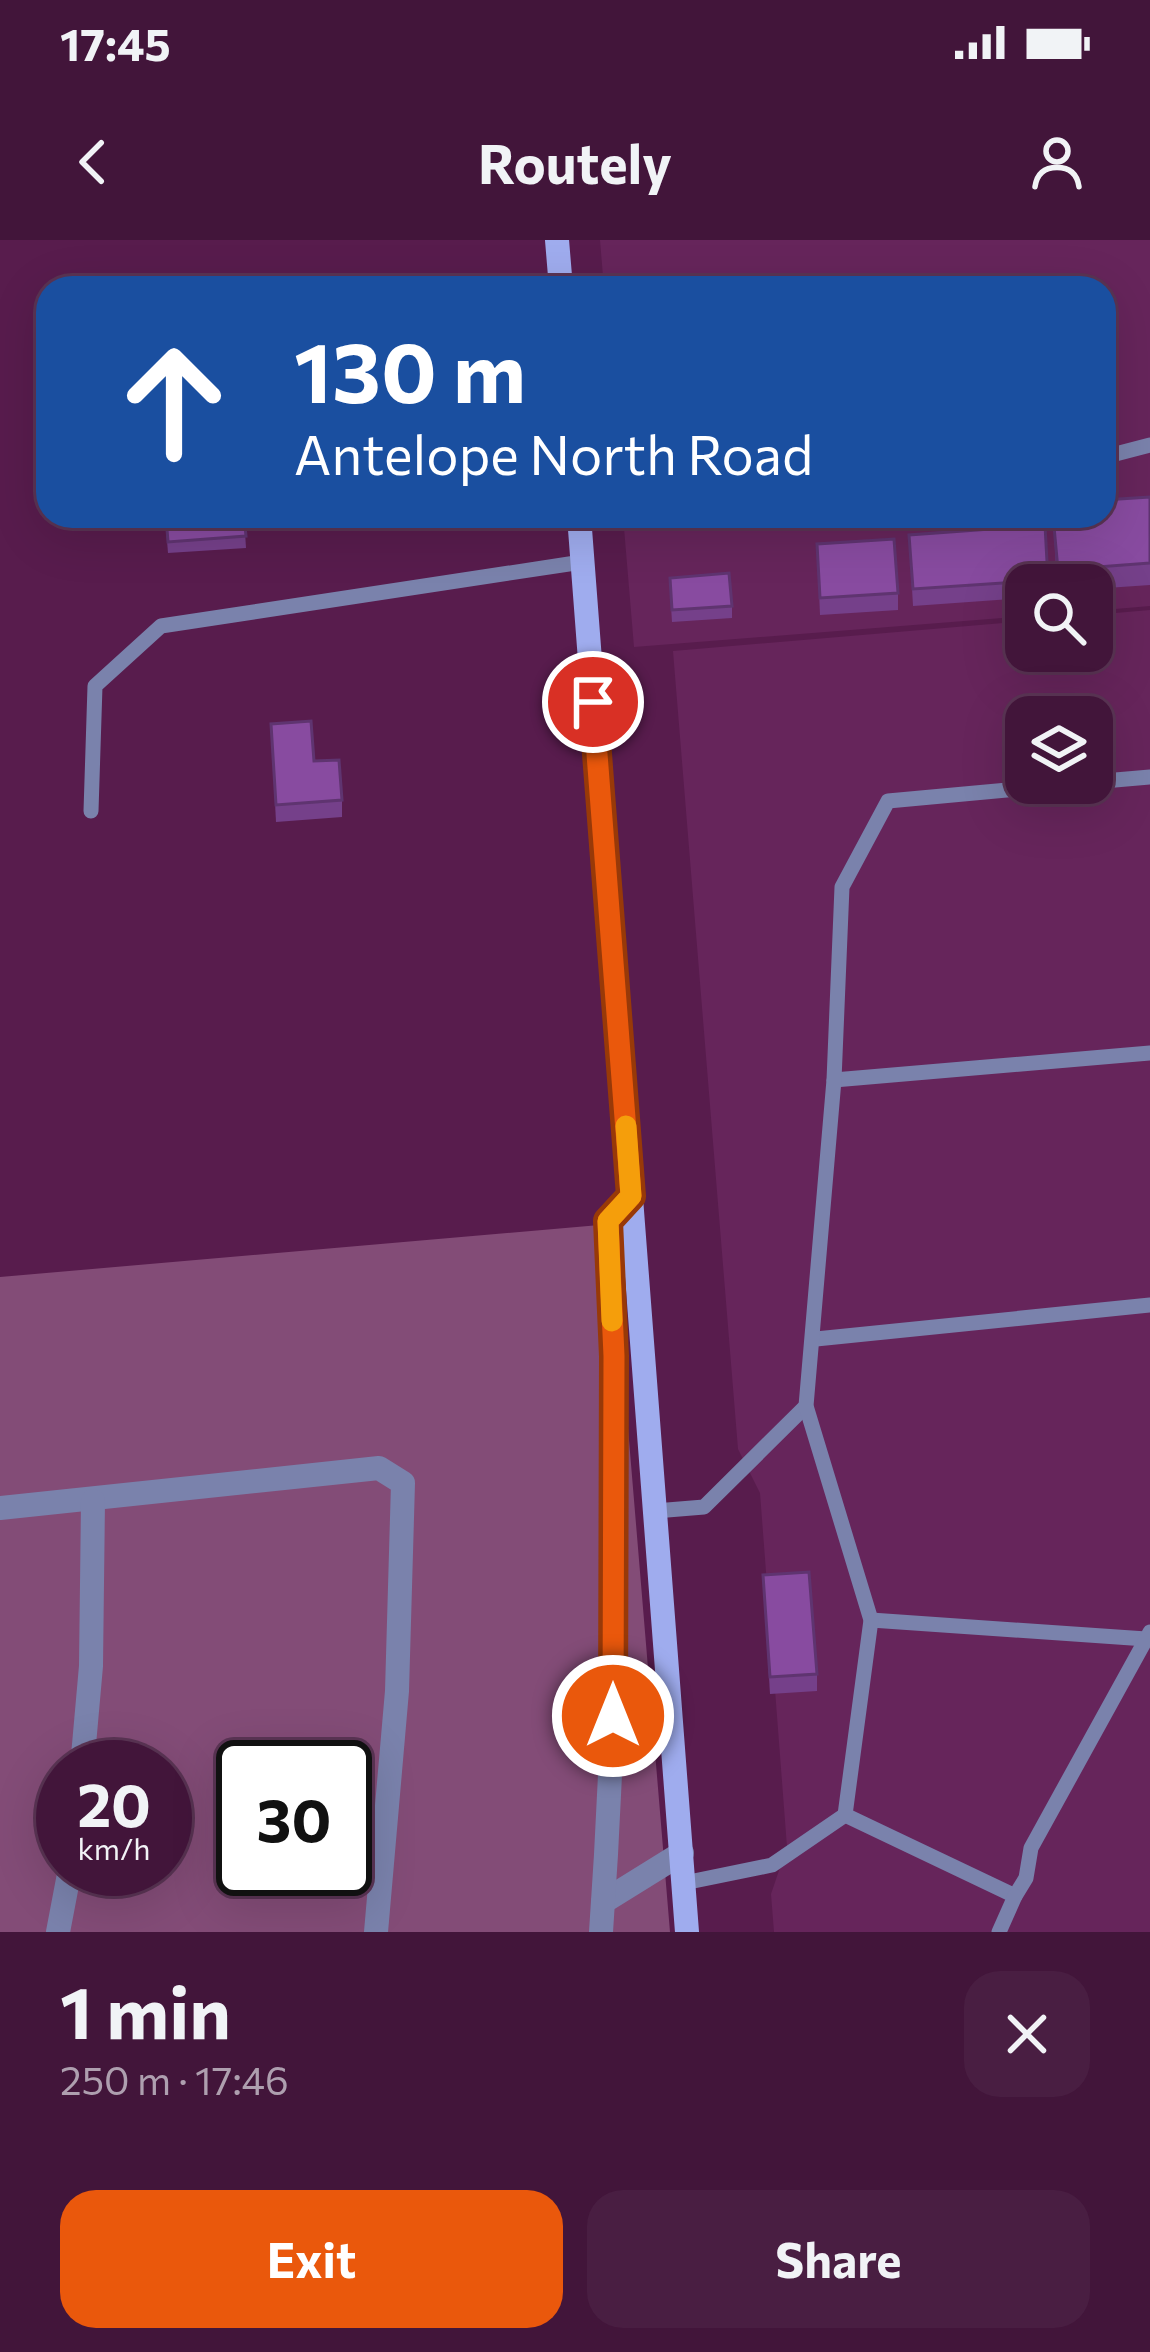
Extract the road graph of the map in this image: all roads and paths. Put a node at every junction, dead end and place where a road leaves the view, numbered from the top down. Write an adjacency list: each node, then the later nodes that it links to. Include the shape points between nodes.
1 (557, 240): 2 (main road)
2 (560, 276)
3 (1150, 445): 4 (lane)
4 (1116, 454)
5 (580, 528): 6 (main road)
6 (582, 562): 10 (lane, via 161,626 95,686); 13 (main road)
7 (1150, 777): 8 (lane)
8 (1113, 780)
9 (1005, 790): 12 (lane, via 887,801 842,887)
10 (91, 811)
11 (1150, 1053): 12 (lane)
12 (834, 1080): 15 (lane)
13 (631, 1196): 19 (main road); 28 (street, via 608,1221 613,1761)
14 (1150, 1306): 15 (lane)
15 (816, 1339): 16 (lane)
16 (806, 1406): 19 (lane, via 704,1507); 20 (lane)
17 (93, 1501): 18 (street); 22 (street); 30 (street, via 380,1468 403,1483 397,1691)
18 (0, 1508)
19 (655, 1511): 24 (main road)
20 (871, 1621): 21 (lane); 23 (lane)
21 (1148, 1636): 27 (lane, via 1031,1848)
22 (84, 1740)
23 (845, 1815): 25 (lane, via 772,1865); 27 (lane)
24 (682, 1852): 25 (main road); 28 (street)
25 (684, 1883): 32 (main road)
26 (65, 1896): 29 (street)
27 (1015, 1896): 33 (lane)
28 (603, 1902): 31 (street)
29 (58, 1932)
30 (376, 1932)
31 (601, 1932)
32 (687, 1932)
33 (999, 1932)

